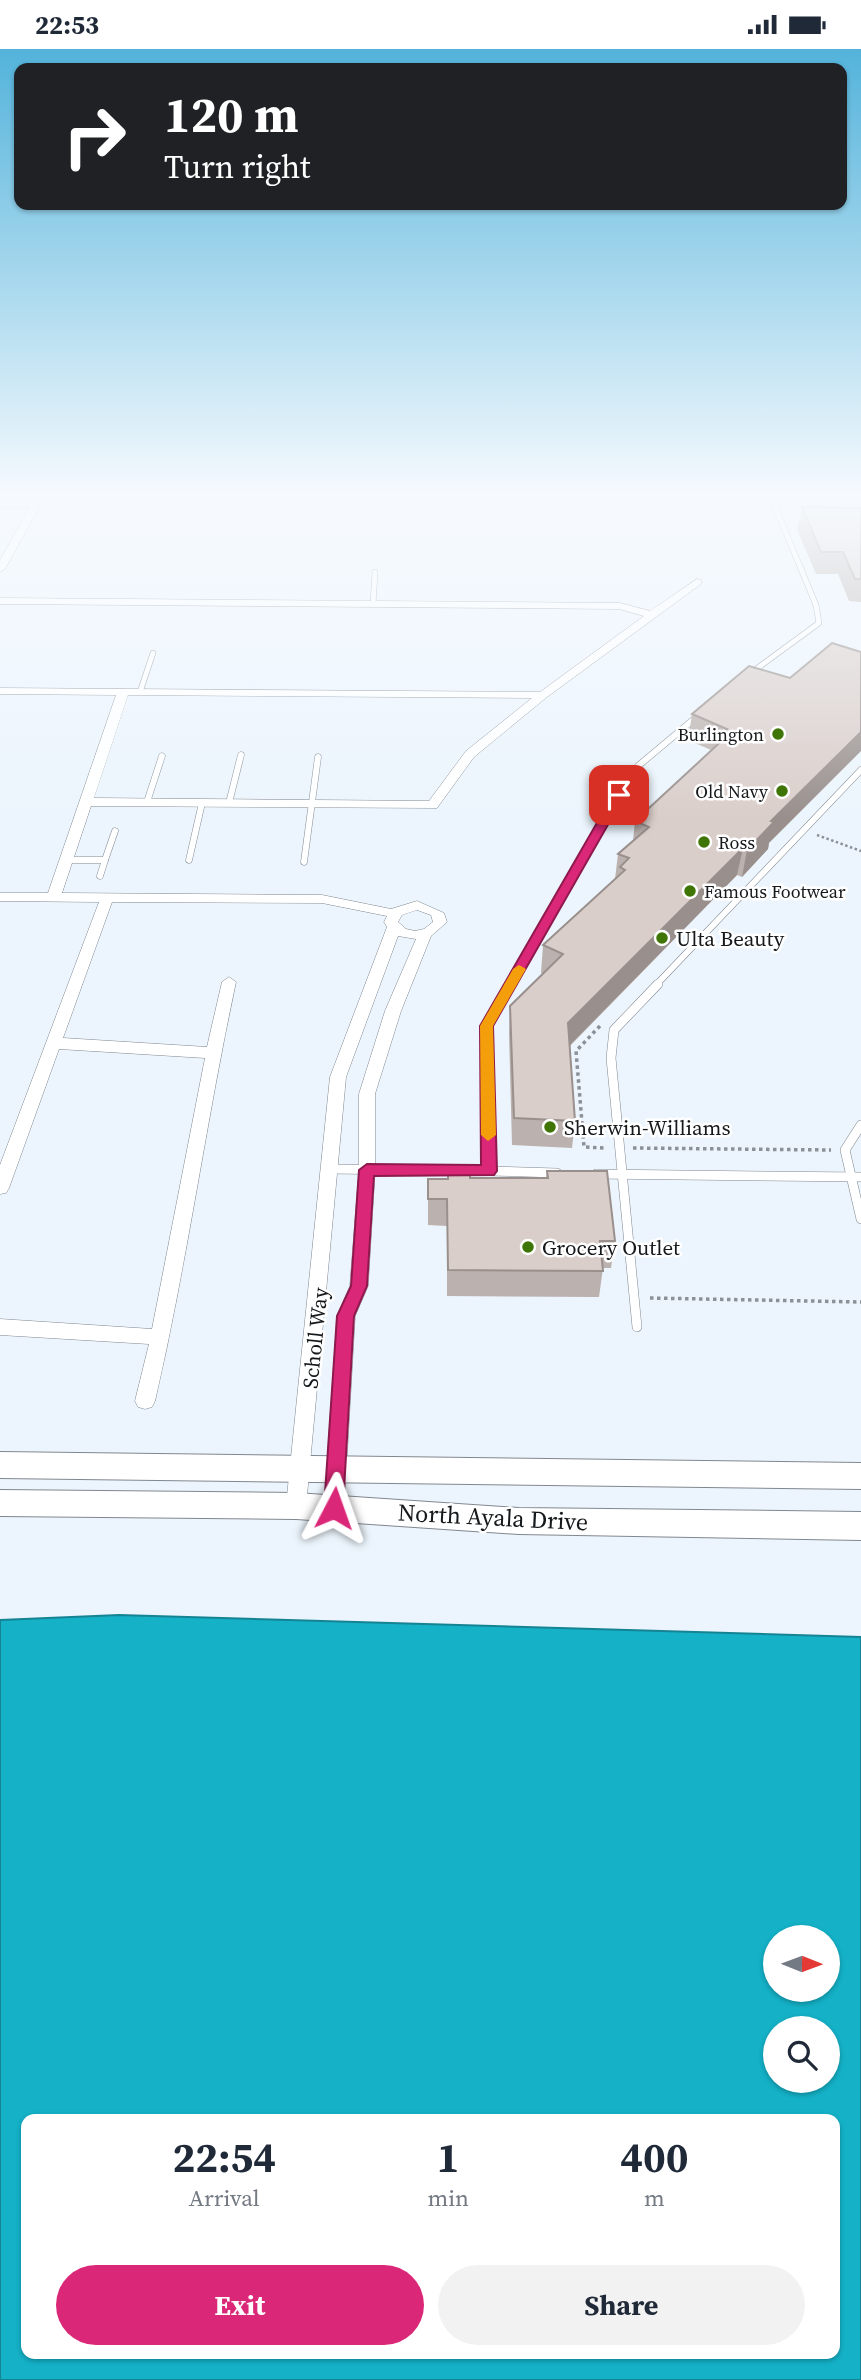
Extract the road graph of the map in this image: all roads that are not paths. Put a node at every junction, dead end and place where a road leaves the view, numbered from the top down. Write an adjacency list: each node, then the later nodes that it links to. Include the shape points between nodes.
1 (0, 601): 5 (street)
2 (373, 601): 5 (lane)
3 (671, 601): 6 (street)
4 (814, 601): 8 (lane, via 819,623)
5 (373, 604): 6 (street, via 620,606)
6 (651, 615): 12 (street)
7 (153, 653): 11 (lane)
8 (744, 678)
9 (0, 691): 10 (street)
10 (123, 692): 11 (street); 18 (street)
11 (140, 692): 12 (street)
12 (542, 695): 22 (street, via 470,754 433,805)
13 (702, 713): 42 (lane, via 638,766 486,1026)
14 (241, 755): 21 (lane)
15 (162, 756): 19 (lane)
16 (318, 757): 22 (lane)
17 (861, 770): 45 (lane, via 614,1030 609,1055)
18 (86, 802): 19 (street); 24 (street)
19 (147, 802): 20 (street)
20 (202, 803): 21 (street); 26 (lane)
21 (229, 803): 22 (street)
22 (311, 804): 27 (lane)
23 (115, 831): 25 (lane)
24 (67, 860): 25 (lane); 30 (street)
25 (105, 860): 28 (lane)
26 (189, 860)
27 (304, 862)
28 (100, 876)
29 (0, 897): 30 (street)
30 (54, 897): 31 (street)
31 (107, 898): 32 (street, via 321,899 365,905); 37 (street)
32 (394, 921): 33 (street, via 404,933); 33 (street, Scholl Way, via 408,906 432,909 440,922); 34 (street, Scholl Way)
33 (425, 934): 36 (street, Scholl Way)
34 (374, 975): 36 (street); 40 (street, Scholl Way, via 338,1077)
35 (229, 982): 38 (street)
36 (405, 982): 41 (street, Scholl Way, via 367,1094)
37 (53, 1043): 38 (street); 48 (street)
38 (212, 1053): 52 (street)
39 (861, 1125): 46 (lane, via 845,1150)
40 (331, 1169): 41 (lane); 55 (street, Scholl Way)
41 (367, 1170): 42 (lane); 56 (street, Scholl Way, via 359,1286 346,1316)
42 (489, 1171): 43 (lane)
43 (568, 1173)
44 (581, 1174): 45 (lane)
45 (620, 1175): 46 (lane); 51 (lane)
46 (849, 1176): 47 (lane); 49 (lane)
47 (861, 1177)
48 (0, 1188)
49 (861, 1219)
50 (0, 1327): 52 (street)
51 (637, 1327)
52 (162, 1337): 53 (street)
53 (145, 1401)
54 (0, 1465): 55 (main road, North Ayala Drive)
55 (302, 1467): 56 (main road, North Ayala Drive); 59 (street, Scholl Way)
56 (337, 1467): 57 (main road, North Ayala Drive); 60 (street, Scholl Way)
57 (861, 1476)
58 (0, 1503): 59 (main road, North Ayala Drive)
59 (296, 1506): 60 (main road, North Ayala Drive)
60 (334, 1508): 61 (main road, North Ayala Drive, via 519,1521)
61 (861, 1526)

